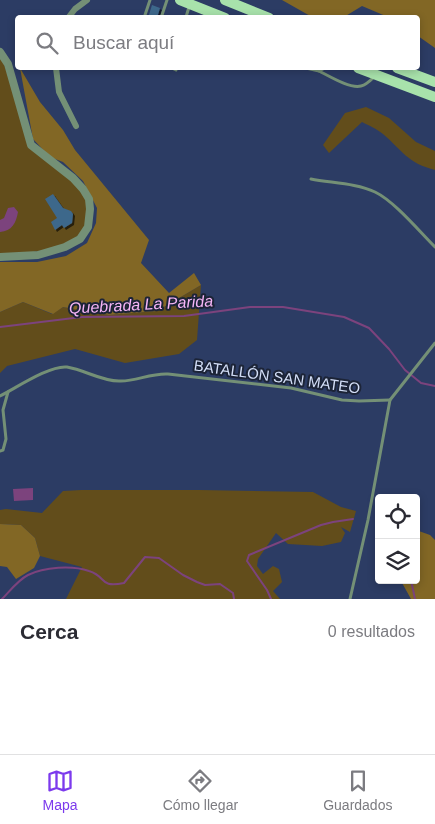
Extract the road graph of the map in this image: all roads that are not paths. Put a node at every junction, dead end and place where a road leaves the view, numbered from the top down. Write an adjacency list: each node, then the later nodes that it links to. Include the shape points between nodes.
1 (87, 0): 6 (street)
2 (150, 0): 7 (lane)
3 (167, 0): 8 (lane)
4 (225, 0): 11 (main road)
5 (185, 2): 9 (lane); 10 (main road)
6 (70, 15)
7 (145, 15)
8 (162, 15)
9 (186, 15)
10 (218, 15)
11 (262, 15)
12 (0, 52): 24 (street, via 8,64 31,145 73,178 89,199 90,209 88,228 80,239 65,247 38,255)
13 (56, 70): 21 (street, via 59,92)
14 (315, 70): 17 (lane)
15 (363, 70): 18 (main road)
16 (402, 70): 19 (main road)
17 (319, 71): 18 (lane, via 360,87)
18 (377, 75): 20 (main road)
19 (435, 82)
20 (435, 97)
21 (76, 126)
22 (311, 180): 23 (lane, via 376,192)
23 (435, 247)
24 (0, 257)
25 (435, 344): 28 (lane)
26 (8, 392): 27 (lane, BATALLÓN SAN MATEO); 28 (lane, BATALLÓN SAN MATEO, via 52,369 66,367 111,381 168,374 291,388 342,400); 29 (lane, via 3,410 6,439)
27 (0, 396)
28 (390, 400): 30 (lane)
29 (0, 451)
30 (350, 599)

